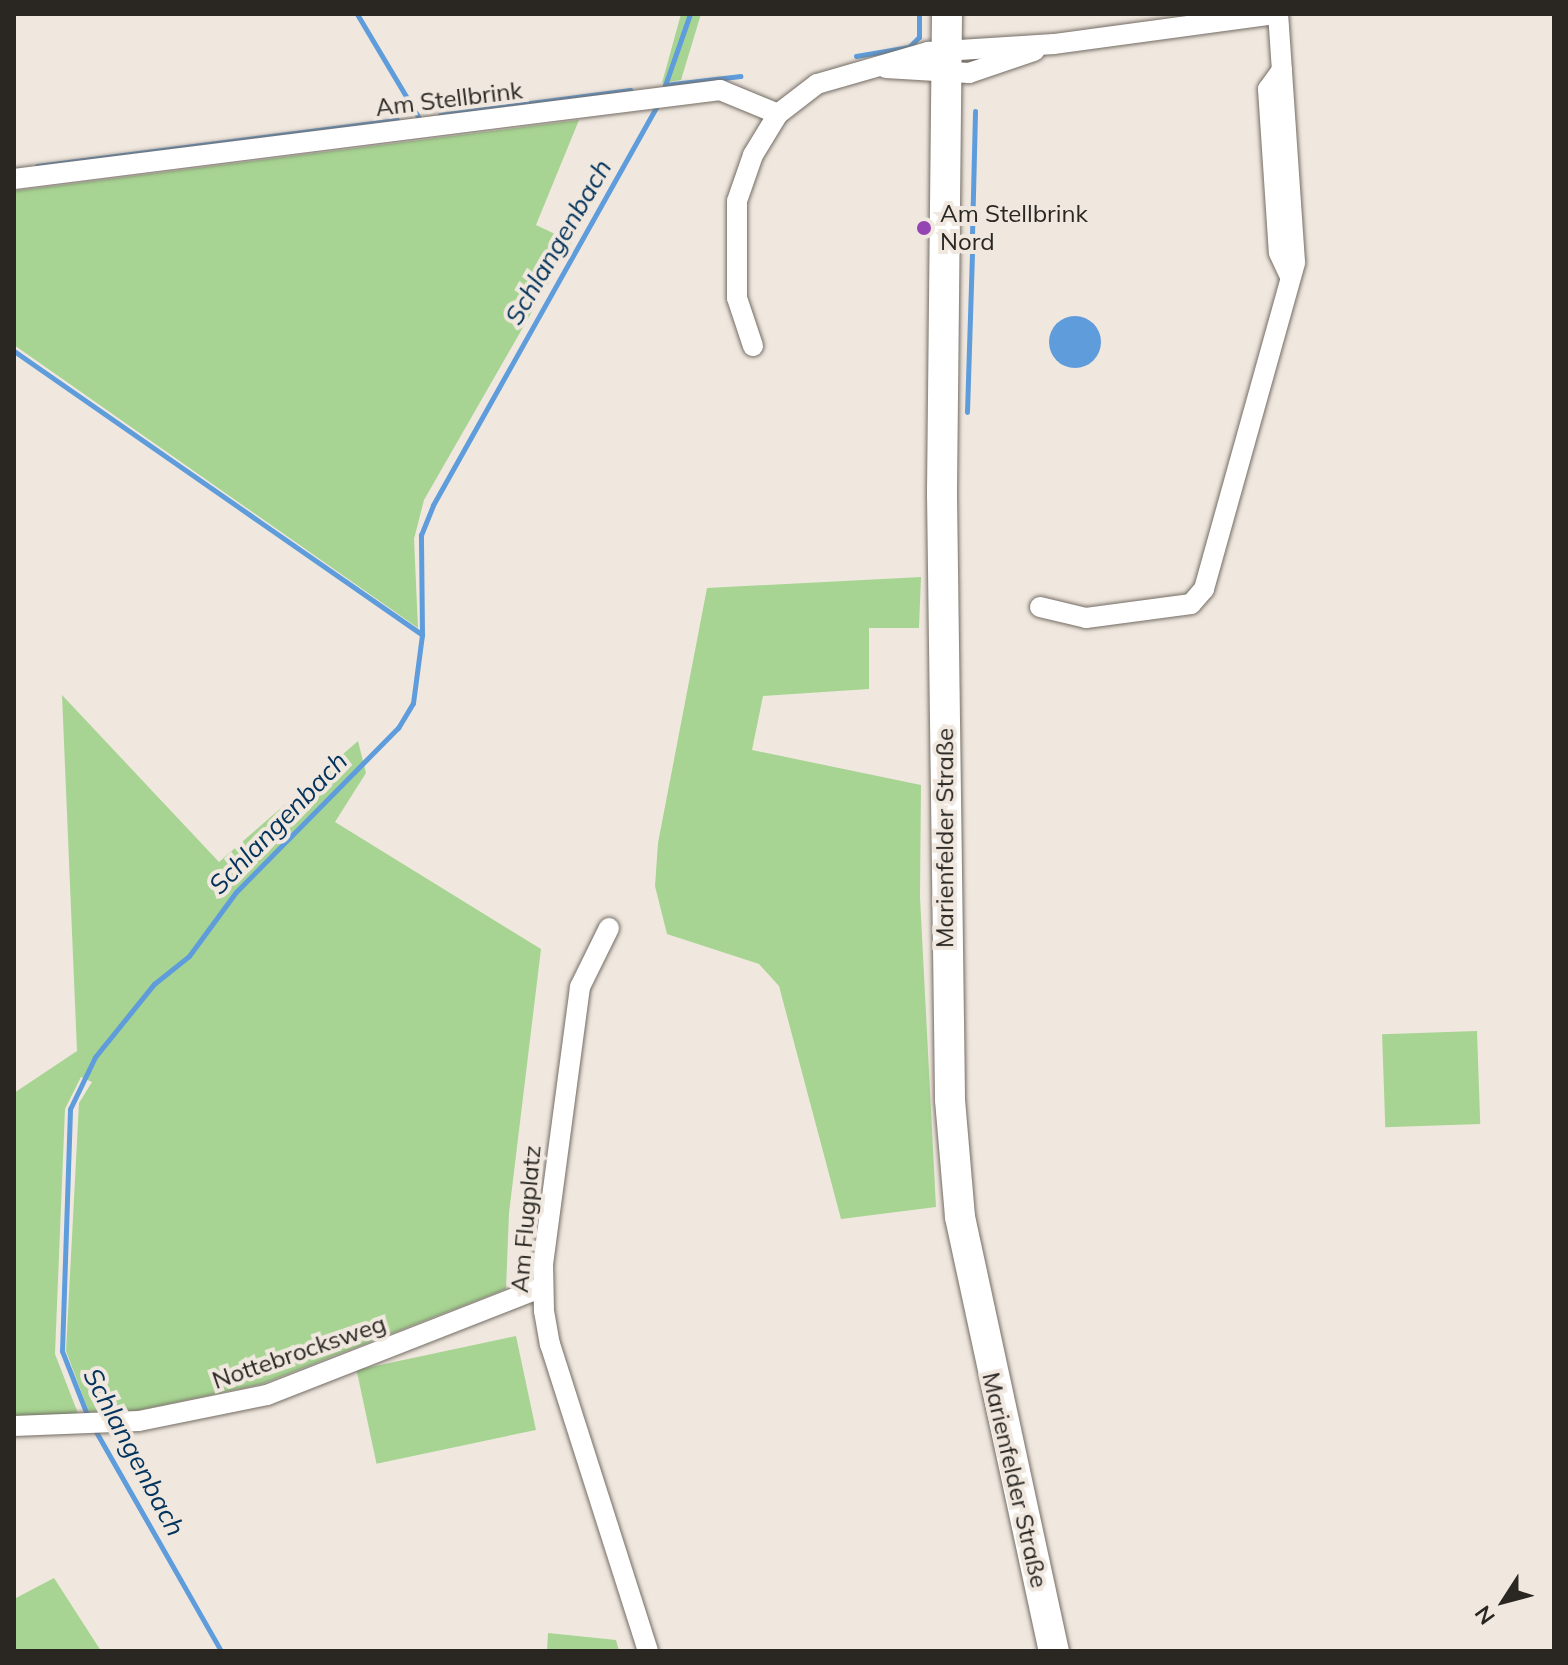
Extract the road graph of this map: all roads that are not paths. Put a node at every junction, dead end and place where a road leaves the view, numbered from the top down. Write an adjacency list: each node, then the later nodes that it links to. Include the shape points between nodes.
1 (947, 14): 3 (main road, Marienfelder Straße)
2 (1277, 14): 3 (street, via 1054,44 969,73); 7 (street, via 1295,262 1204,589 1191,604 1086,618)
3 (948, 61): 4 (street, via 874,67 817,84); 12 (main road, Marienfelder Straße, via 942,494 950,1100 960,1217)
4 (778, 114): 5 (street, Am Stellbrink, via 720,90); 6 (street, via 753,155 737,201 737,298)
5 (14, 179)
6 (753, 346)
7 (1040, 607)
8 (609, 928): 9 (street, Am Flugplatz, via 580,987)
9 (543, 1287): 10 (street, Nottebrocksweg, via 267,1395 207,1410 104,1424); 11 (street, Am Flugplatz, via 550,1344)
10 (14, 1426)
11 (648, 1651)
12 (1054, 1651)

